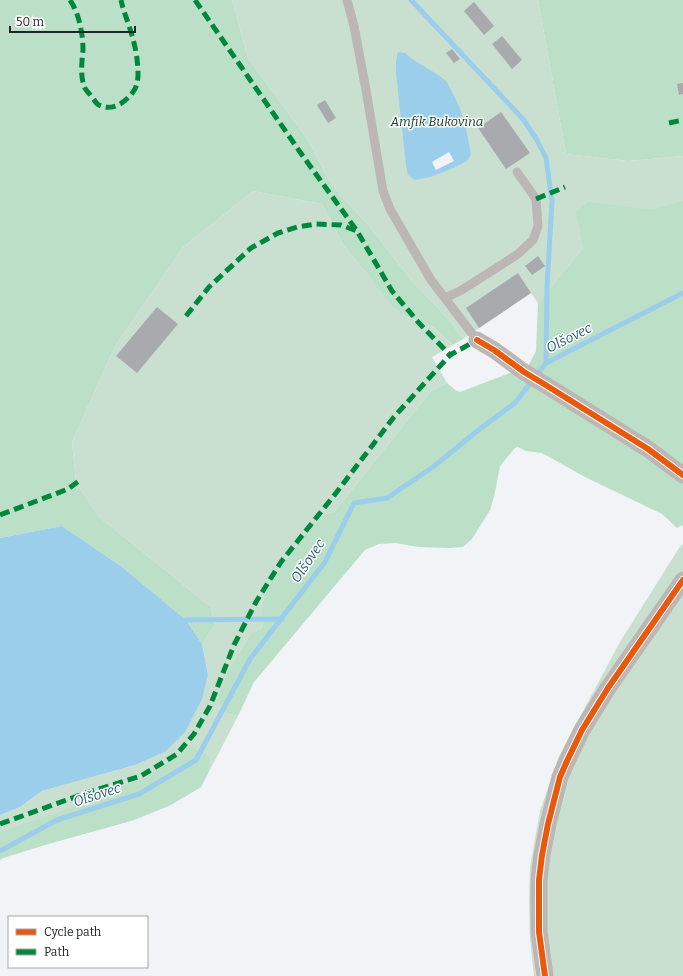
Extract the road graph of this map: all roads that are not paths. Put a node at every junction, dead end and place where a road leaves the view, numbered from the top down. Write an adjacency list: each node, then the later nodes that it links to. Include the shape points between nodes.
1 (347, 0): 3 (lane, via 354,26 383,191 390,209 431,280)
2 (517, 172): 3 (lane, via 536,199 538,226 533,240 518,254)
3 (445, 298): 4 (lane)
4 (477, 340): 5 (street, via 648,449)
5 (683, 475)
6 (683, 580): 7 (street, via 608,688 582,730 560,777 548,824 539,880 539,932)
7 (545, 976)

